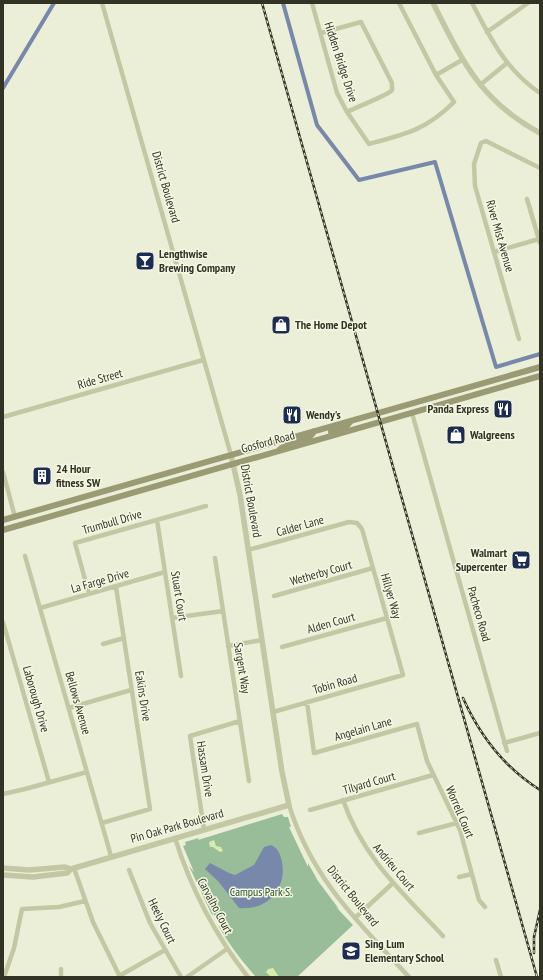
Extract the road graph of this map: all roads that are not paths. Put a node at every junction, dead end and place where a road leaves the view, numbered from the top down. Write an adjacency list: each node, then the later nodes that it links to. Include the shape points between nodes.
1 (102, 3): 21 (street, District Boulevard)
2 (312, 3): 8 (street, Hidden Bridge Drive)
3 (399, 3): 11 (street)
4 (433, 3): 9 (street)
5 (472, 3): 7 (street)
6 (528, 3): 7 (street)
7 (487, 32): 10 (street)
8 (320, 34): 14 (street, Hidden Bridge Drive, via 338,93); 14 (street, via 361,22 392,83 392,90 387,95 365,102)
9 (462, 60): 11 (street); 12 (street)
10 (506, 63): 12 (street); 13 (street)
11 (436, 75): 14 (street, Hidden Bridge Drive, via 454,102 420,129 369,144)
12 (480, 85): 15 (street, via 509,114)
13 (540, 93)
14 (347, 112)
15 (540, 132)
16 (540, 168): 19 (street, River Mist Avenue, via 516,158 492,143 481,143 475,156 474,178)
17 (527, 199): 18 (street)
18 (540, 241): 19 (street)
19 (494, 252): 20 (street, River Mist Avenue)
20 (519, 339)
21 (203, 360): 27 (street, Ride Street); 33 (street, District Boulevard)
22 (540, 367): 24 (main road, Gosford Road)
23 (540, 376): 26 (main road, Gosford Road)
24 (444, 394): 25 (main road, Gosford Road); 26 (main road, via 435,401 418,406)
25 (411, 404): 28 (main road, Gosford Road); 29 (main road)
26 (412, 413): 29 (main road, Gosford Road); 72 (street, Pacheco Road)
27 (3, 417)
28 (352, 421): 30 (main road, Gosford Road); 31 (main road, via 345,428 320,435)
29 (384, 421): 31 (main road, Gosford Road)
30 (314, 431): 32 (main road, via 310,437 286,444); 33 (main road, Gosford Road)
31 (318, 440): 32 (main road, Gosford Road)
32 (278, 451): 34 (main road, Gosford Road)
33 (231, 455): 34 (street, District Boulevard); 36 (main road, Gosford Road)
34 (234, 463): 38 (main road, Gosford Road); 45 (street, District Boulevard)
35 (3, 472): 39 (street)
36 (133, 483): 38 (main road, via 130,488 95,499); 39 (main road, Gosford Road)
37 (206, 506): 41 (street, Trumbull Drive)
38 (80, 507): 44 (main road, Gosford Road)
39 (15, 517): 40 (main road, Gosford Road); 43 (main road, via 14,521)
40 (3, 520)
41 (157, 520): 49 (street, Stuart Court); 51 (street, Trumbull Drive, via 75,543)
42 (357, 523): 45 (street, Calder Lane, via 349,522); 48 (street, Hillyer Way, via 362,529)
43 (3, 527)
44 (3, 530)
45 (248, 550): 59 (street, District Boulevard)
46 (25, 556): 53 (street, Bellows Avenue)
47 (215, 558): 54 (street, Sargent Way)
48 (373, 568): 52 (street, Wetherby Court); 56 (street, Hillyer Way)
49 (165, 572): 50 (street, La Farge Drive); 55 (street, Stuart Court)
50 (116, 586): 51 (street, La Farge Drive); 58 (street, Eakins Drive)
51 (89, 594): 53 (street, La Farge Drive)
52 (274, 596)
53 (40, 608): 67 (street, Bellows Avenue)
54 (223, 611): 55 (street); 61 (street, Sargent Way)
55 (172, 618): 64 (street, Stuart Court)
56 (387, 618): 62 (street, Alden Court); 63 (street, Hillyer Way)
57 (3, 622): 77 (street, Laborough Drive)
58 (124, 638): 60 (street); 65 (street, Eakins Drive)
59 (262, 640): 61 (street); 68 (street, District Boulevard)
60 (103, 644)
61 (228, 646): 69 (street, Sargent Way)
62 (282, 647)
63 (403, 675): 66 (street, Tobin Road)
64 (181, 676)
65 (132, 690): 67 (street); 82 (street, Eakins Drive, via 150,809)
66 (306, 702): 68 (street, Tobin Road); 70 (street, Angelain Lane, via 314,753)
67 (69, 708): 74 (street, Bellows Avenue)
68 (273, 712): 80 (street, District Boulevard)
69 (240, 722): 76 (street, Sargent Way); 84 (street, Hassam Drive, via 190,736)
70 (417, 724): 75 (street, Worrell Court, via 427,761)
71 (540, 733): 72 (street)
72 (504, 743): 73 (street, Pacheco Road)
73 (507, 752)
74 (87, 772): 77 (street); 82 (street, Bellows Avenue)
75 (434, 775): 79 (street, Tilyard Court); 83 (street, Worrell Court)
76 (249, 781)
77 (49, 782): 78 (street)
78 (3, 794)
79 (343, 800): 81 (street, Tilyard Court); 94 (street, Andrieu Court, via 361,841)
80 (289, 805): 84 (street, Pin Oak Park Boulevard); 97 (street, District Boulevard, via 303,843 318,871)
81 (310, 810)
82 (102, 823): 87 (street, Bellows Avenue)
83 (457, 823): 85 (street); 91 (street, Worrell Court)
84 (204, 830): 86 (street, Pin Oak Park Boulevard)
85 (419, 834)
86 (175, 838): 87 (street, Pin Oak Park Boulevard); 99 (street, Carvalho Court, via 194,891)
87 (111, 856): 89 (street, Pin Oak Park Boulevard)
88 (3, 868): 89 (street, Pin Oak Park Boulevard)
89 (72, 869): 92 (street, Pin Oak Park Boulevard, via 67,873 33,877); 95 (street)
90 (129, 870): 100 (street, Heely Court)
91 (472, 874): 93 (street); 96 (street, Worrell Court, via 480,900)
92 (3, 875)
93 (460, 877)
94 (393, 883): 97 (street); 98 (street, Andrieu Court)
95 (84, 901): 103 (street); 104 (street, via 59,907 22,908 14,948)
96 (485, 906)
97 (355, 918): 109 (street, District Boulevard)
98 (443, 936)
99 (227, 949): 107 (street); 108 (street, Carvalho Court)
100 (164, 950): 103 (street); 106 (street, Heely Court)
101 (496, 960): 110 (street)
102 (61, 969): 105 (street)
103 (120, 976)
104 (4, 977)
105 (61, 977)
106 (182, 977)
107 (187, 977)
108 (248, 977)
109 (409, 977)
110 (501, 977)

